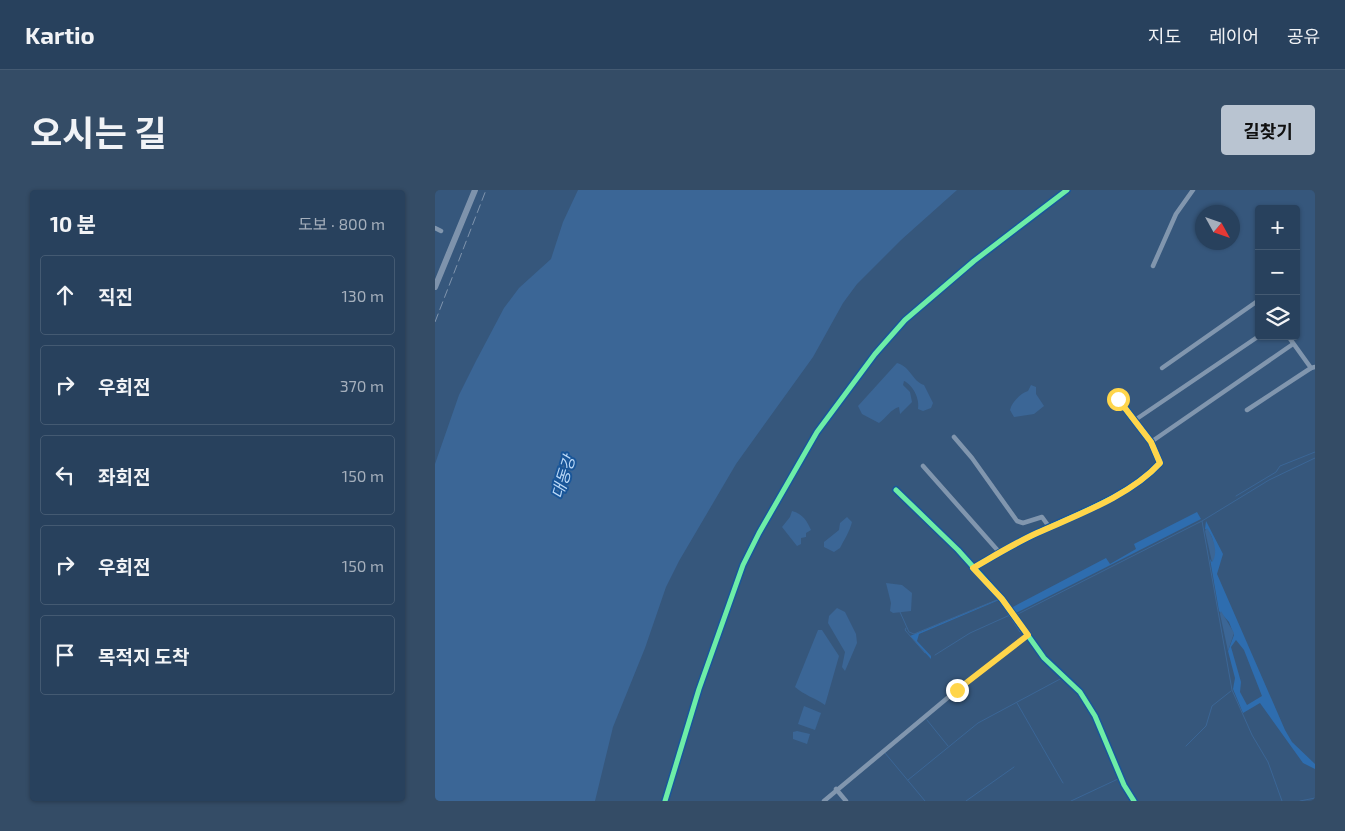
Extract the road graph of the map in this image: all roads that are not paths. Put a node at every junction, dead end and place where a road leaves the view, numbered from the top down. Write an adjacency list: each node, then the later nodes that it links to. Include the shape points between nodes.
1 (475, 190): 7 (main road)
2 (1067, 190): 26 (street, via 981,255 905,320 875,354 817,432 743,565 699,690)
3 (1193, 190): 6 (street, via 1175,214)
4 (435, 228): 5 (street)
5 (441, 231)
6 (1153, 266)
7 (435, 287)
8 (1255, 303): 13 (street)
9 (1255, 339): 16 (street)
10 (1290, 340): 11 (street)
11 (1293, 344): 12 (street); 18 (street)
12 (1313, 367): 15 (street, via 1251,404)
13 (1162, 368)
14 (1118, 399): 16 (street)
15 (1247, 410)
16 (1135, 420): 18 (street)
17 (954, 437): 21 (street, via 1017,521 1023,523 1042,517)
18 (1151, 442): 21 (street, via 1160,459 1157,467 1097,506)
19 (923, 466): 22 (street)
20 (896, 490): 23 (street, via 945,536)
21 (1049, 528): 22 (street)
22 (1000, 552): 23 (street)
23 (973, 568): 24 (street, via 1002,599)
24 (1028, 635): 25 (street); 29 (street, via 1044,658 1085,699)
25 (836, 789): 27 (street); 28 (street)
26 (665, 801)
27 (824, 801)
28 (846, 801)
29 (1134, 801)

